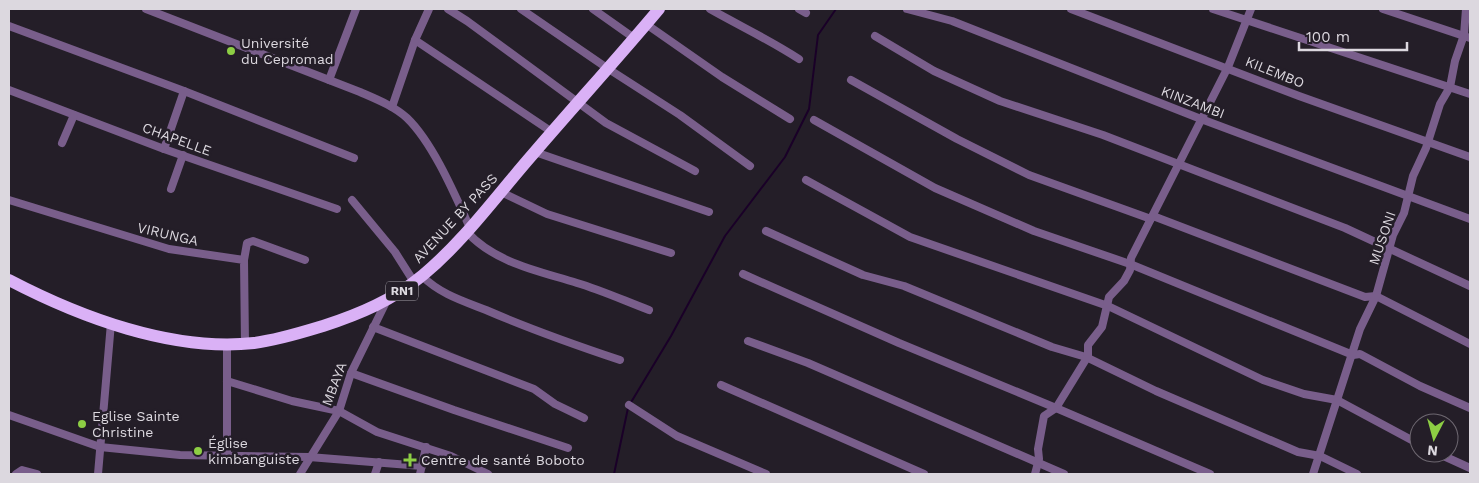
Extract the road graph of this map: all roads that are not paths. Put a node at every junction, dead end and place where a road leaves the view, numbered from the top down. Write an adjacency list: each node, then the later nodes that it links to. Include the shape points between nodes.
1 (146, 9): 25 (street)
2 (356, 9): 25 (street)
3 (429, 9): 21 (street)
4 (448, 9): 31 (street)
5 (521, 9): 24 (street)
6 (593, 9): 20 (street)
7 (659, 9): 16 (highway, AVENUE BY PASS / RN1)
8 (710, 9): 22 (street, via 765,37)
9 (907, 9): 35 (street, KINZAMBI, via 952,21)
10 (1071, 9): 23 (street, KILEMBO)
11 (1213, 9): 15 (street)
12 (1251, 9): 15 (street)
13 (1383, 9): 19 (street)
14 (1466, 9): 19 (street, MUSONI)
15 (1246, 20): 23 (street); 27 (street, via 1431,83)
16 (646, 24): 20 (highway, AVENUE BY PASS / RN1); 34 (street)
17 (9, 26): 29 (street)
18 (875, 36): 45 (street, via 934,71 1000,100)
19 (1467, 36): 27 (street, MUSONI, via 1455,61)
20 (634, 38): 24 (highway, AVENUE BY PASS / RN1)
21 (415, 40): 32 (street); 37 (street)
22 (799, 59)
23 (1228, 67): 35 (street); 38 (street, KILEMBO, via 1299,96)
24 (607, 68): 31 (highway, AVENUE BY PASS / RN1); 46 (street)
25 (329, 80): 32 (street)
26 (850, 80): 56 (street, via 1029,175)
27 (1450, 86): 30 (street); 38 (street, MUSONI)
28 (9, 90): 33 (street, CHAPELLE)
29 (184, 91): 40 (street); 44 (street)
30 (1470, 94)
31 (579, 103): 37 (highway, AVENUE BY PASS / RN1); 47 (street, via 606,123)
32 (392, 107): 58 (street, via 407,118 422,136)
33 (74, 115): 39 (street); 40 (street, CHAPELLE)
34 (790, 119)
35 (1201, 119): 45 (street); 51 (street, KINZAMBI)
36 (814, 120): 64 (street, via 935,188 1034,231)
37 (552, 132): 41 (highway, AVENUE BY PASS / RN1)
38 (1428, 140): 43 (street, KILEMBO); 51 (street, MUSONI)
39 (62, 143)
40 (164, 148): 42 (street, CHAPELLE)
41 (535, 152): 50 (highway, AVENUE BY PASS / RN1); 55 (street)
42 (183, 155): 49 (street); 54 (street, CHAPELLE)
43 (1470, 157)
44 (354, 158)
45 (1179, 164): 56 (street); 60 (street, via 1371,239)
46 (750, 166)
47 (695, 171)
48 (806, 180): 73 (street, via 910,237)
49 (171, 188)
50 (501, 192): 58 (highway, AVENUE BY PASS / RN1); 61 (street, via 547,214)
51 (1409, 195): 57 (street, KINZAMBI); 60 (street, MUSONI)
52 (9, 200): 62 (street, VIRUNGA, via 169,249)
53 (352, 200): 66 (street)
54 (338, 209)
55 (709, 212)
56 (1152, 218): 64 (street); 71 (street, via 1365,297)
57 (1470, 219)
58 (469, 230): 66 (highway, AVENUE BY PASS / RN1); 74 (street, via 489,250 510,261)
59 (766, 231): 82 (street, via 863,275 904,286 1052,347)
60 (1391, 250): 68 (street); 71 (street, MUSONI)
61 (671, 253)
62 (244, 260): 63 (street, via 247,244 253,241); 79 (street)
63 (305, 260)
64 (1130, 264): 73 (street, via 1124,281 1110,294); 81 (street)
65 (743, 274): 89 (street, via 899,344)
66 (418, 279): 72 (highway, AVENUE BY PASS / RN1); 83 (street, via 545,334)
67 (9, 280): 70 (highway, RN1)
68 (1470, 286)
69 (9, 290): 70 (highway, RN1)
70 (38, 295): 75 (highway, AVENUE BY PASS / RN1)
71 (1376, 296): 80 (street); 81 (street, MUSONI, via 1360,329)
72 (387, 300): 76 (street, MBAYA); 79 (highway, AVENUE BY PASS / RN1, via 356,316 287,337)
73 (1108, 306): 82 (street, via 1101,330 1088,345); 87 (street, via 1263,380 1304,394)
74 (649, 310)
75 (111, 323): 78 (highway, AVENUE BY PASS / RN1, via 141,334 174,340); 95 (street)
76 (374, 327): 84 (street, MBAYA); 93 (street, via 534,389)
77 (748, 342): 102 (street, via 808,362)
78 (227, 344): 79 (highway, AVENUE BY PASS / RN1); 85 (street)
79 (245, 344)
80 (1470, 344)
81 (1353, 355): 87 (street, MUSONI); 90 (street, via 1360,354)
82 (1086, 357): 89 (street); 99 (street, via 1298,452)
83 (620, 360)
84 (351, 373): 91 (street, MBAYA); 97 (street)
85 (227, 381): 91 (street, via 292,401); 98 (street)
86 (721, 384): 112 (street)
87 (1337, 400): 94 (street); 99 (street, MUSONI)
88 (629, 405): 111 (street, via 677,436)
89 (1056, 408): 102 (street, via 1044,416); 115 (street)
90 (1470, 408)
91 (339, 411): 96 (street, via 377,432); 100 (street, MBAYA)
92 (9, 415): 95 (street)
93 (584, 418)
94 (1409, 439)
95 (100, 447): 98 (street, via 180,455); 106 (street)
96 (426, 447): 103 (street); 110 (street)
97 (568, 448)
98 (227, 455): 100 (street)
99 (1320, 456): 116 (street, MUSONI); 117 (street)
100 (309, 457): 101 (street); 107 (street, MBAYA)
101 (380, 462): 103 (street); 108 (street)
102 (1038, 464): 113 (street); 114 (street)
103 (422, 466): 109 (street)
104 (16, 474): 105 (street, via 22,470)
105 (38, 474)
106 (98, 474)
107 (300, 474)
108 (375, 474)
109 (420, 474)
110 (488, 474)
111 (766, 474)
112 (924, 474)
113 (1035, 474)
114 (1064, 474)
115 (1210, 474)
116 (1314, 474)
117 (1357, 474)

